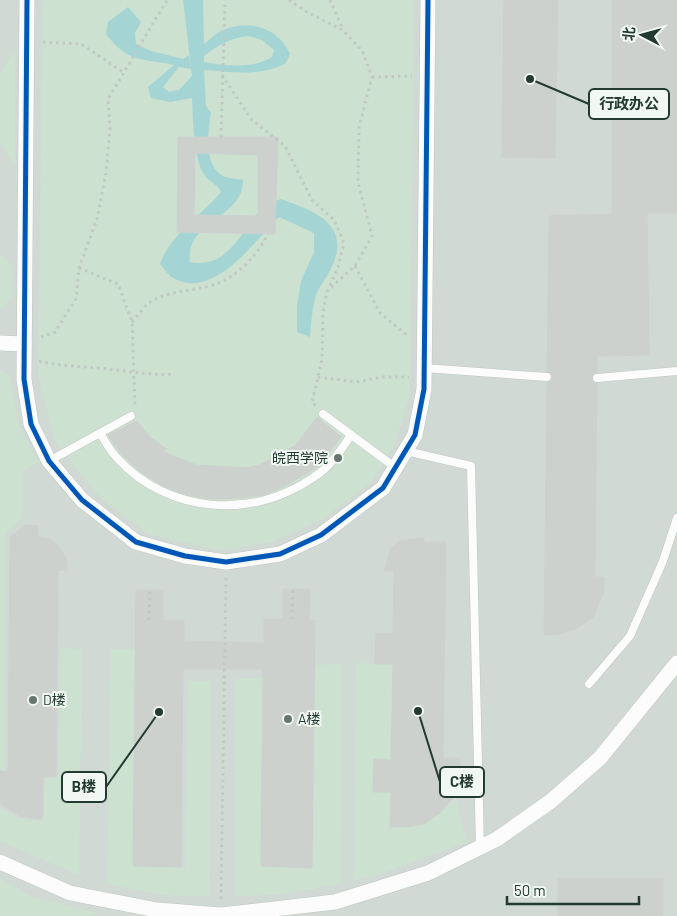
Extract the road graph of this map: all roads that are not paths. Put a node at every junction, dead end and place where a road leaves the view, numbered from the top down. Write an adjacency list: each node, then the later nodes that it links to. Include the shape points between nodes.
1 (27, 0): 4 (street)
2 (428, 0): 6 (street)
3 (0, 343): 4 (street)
4 (24, 351): 14 (street, via 24,379 31,424)
5 (677, 371): 8 (lane)
6 (424, 372): 7 (lane); 13 (street, via 415,435)
7 (547, 376)
8 (597, 378)
9 (323, 414): 12 (lane)
10 (131, 416): 11 (lane)
11 (100, 433): 12 (lane, via 116,458 148,484 179,500 223,506 260,502 294,489 315,477 336,457); 14 (lane)
12 (351, 434): 15 (lane)
13 (406, 451): 15 (street); 19 (lane, via 471,466)
14 (49, 461): 15 (street, via 82,500 136,542 185,556 226,562 280,554 320,535 383,488)
15 (396, 468)
16 (677, 518): 18 (lane, via 663,561 630,636)
17 (677, 662): 19 (street, via 600,758 551,801)
18 (589, 684)
19 (480, 848): 21 (street, via 428,873 335,902)
20 (0, 862): 21 (street, via 70,893 157,910)
21 (221, 915)

